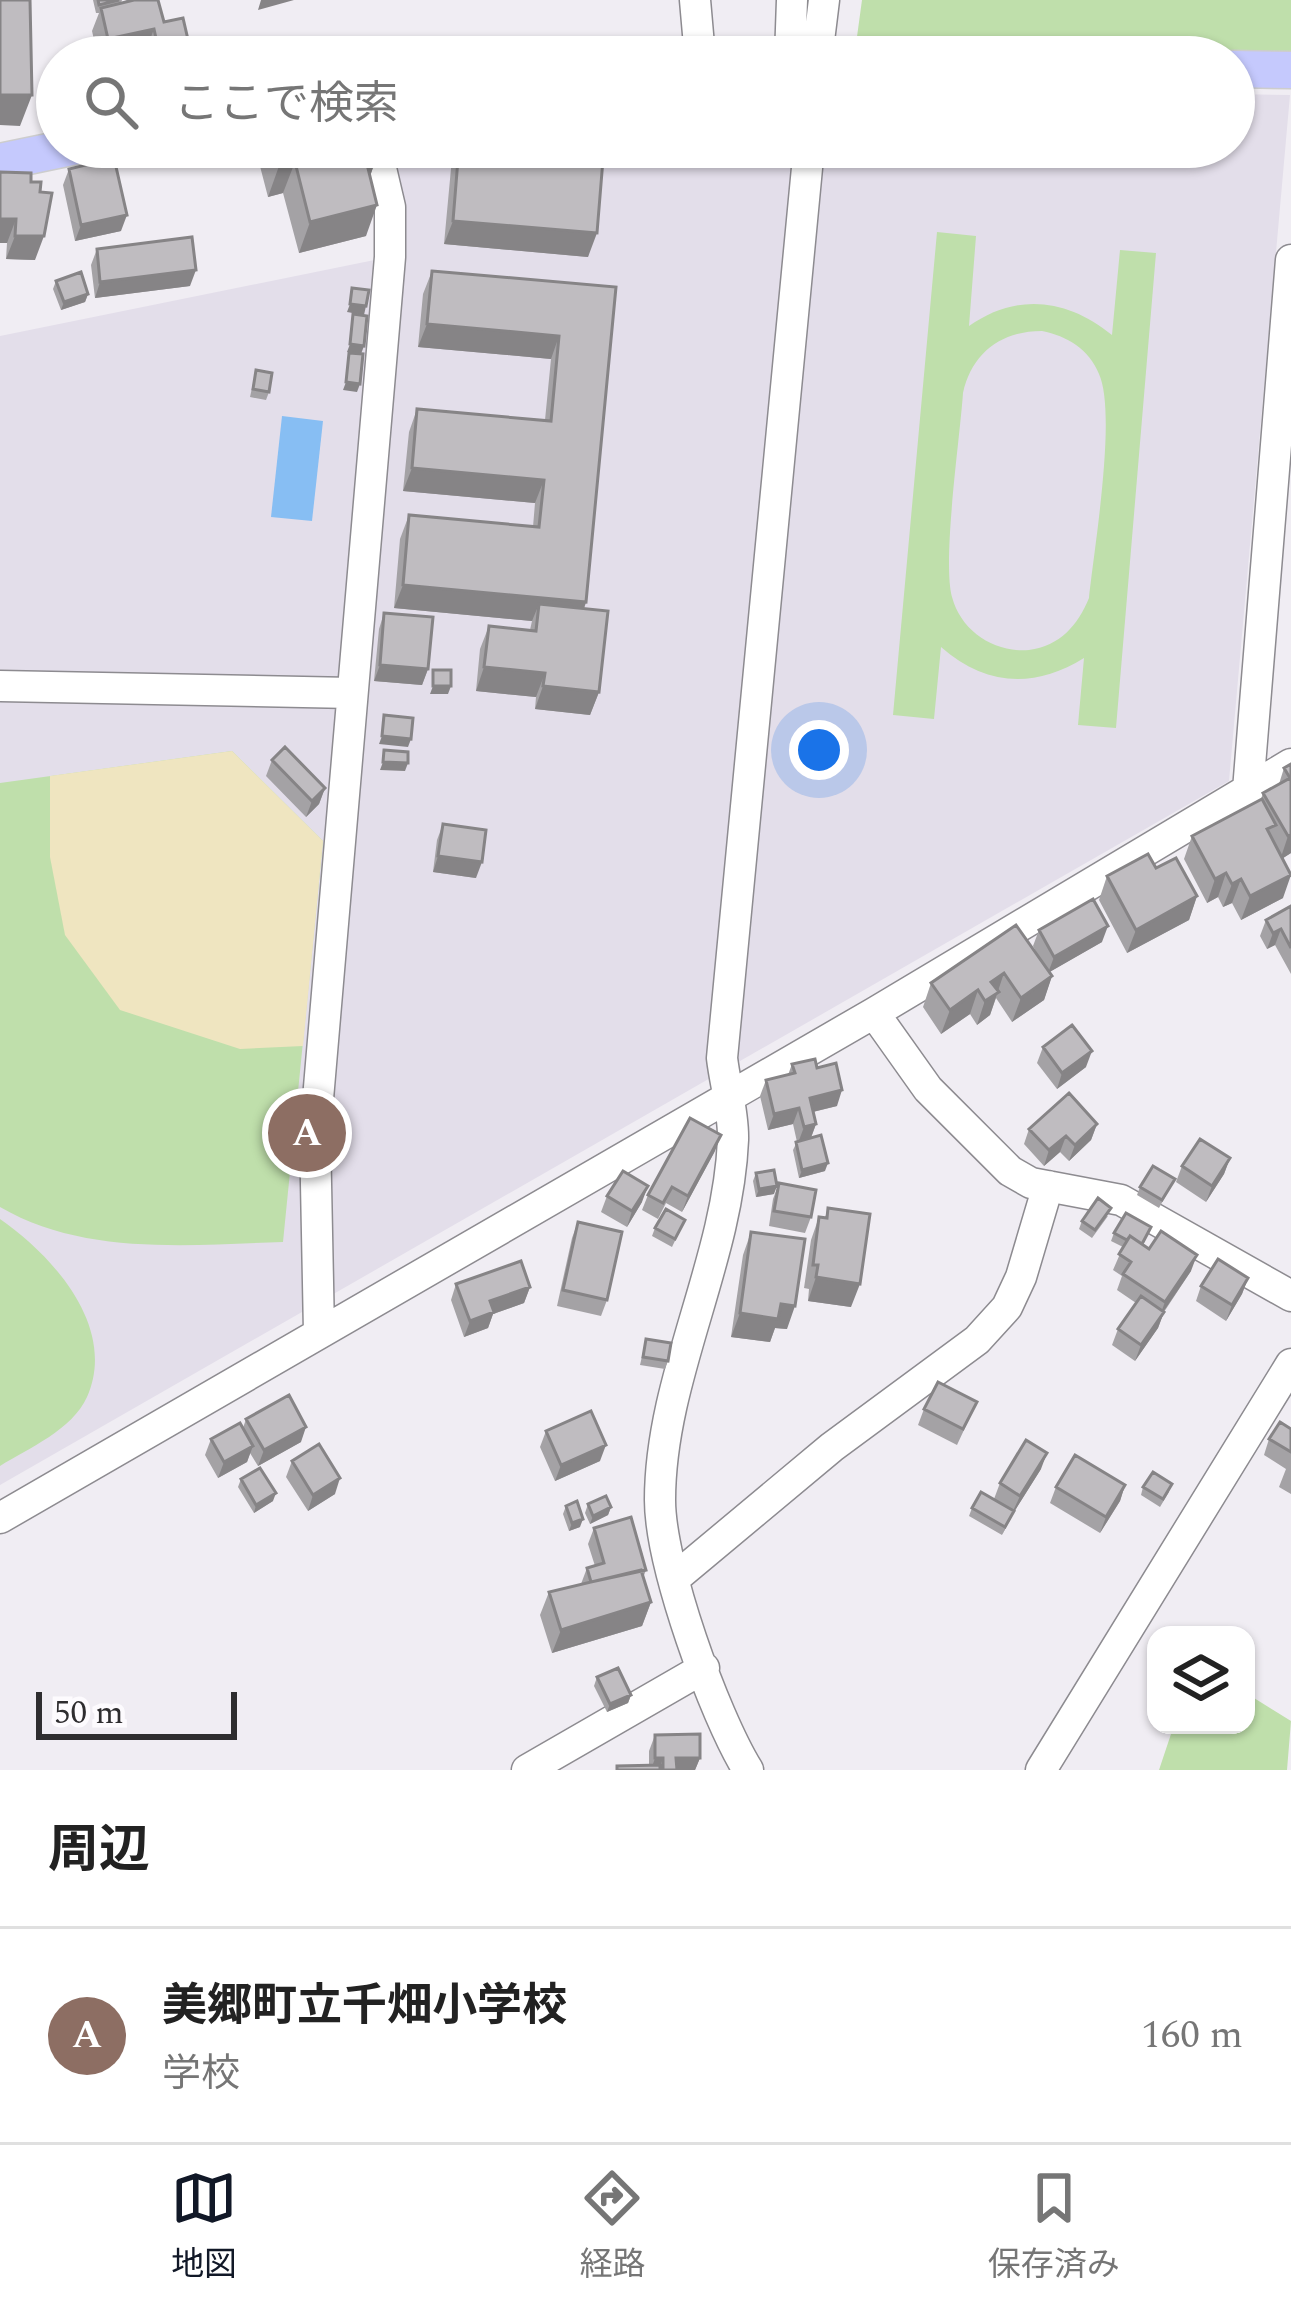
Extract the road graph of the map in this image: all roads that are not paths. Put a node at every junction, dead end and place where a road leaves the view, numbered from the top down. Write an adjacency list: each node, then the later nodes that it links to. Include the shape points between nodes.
1 (695, 0): 4 (street)
2 (792, 0): 5 (street)
3 (824, 0): 6 (street)
4 (698, 36)
5 (791, 36)
6 (820, 36)
7 (1255, 69): 8 (main road)
8 (1291, 70)
9 (36, 154): 10 (main road)
10 (0, 162)
11 (381, 168): 15 (street, via 390,257)
12 (806, 168): 19 (street, via 722,1058)
13 (1291, 260): 17 (street)
14 (0, 686): 15 (street)
15 (352, 693): 22 (street, via 315,1134)
16 (1291, 764): 17 (street)
17 (1248, 790): 18 (street)
18 (874, 1013): 19 (street); 20 (street, via 928,1088 1010,1171)
19 (727, 1095): 22 (street); 25 (street, via 727,1184 660,1499)
20 (1048, 1186): 21 (street, via 1121,1200); 25 (street, via 1021,1277 977,1340)
21 (1291, 1296)
22 (319, 1332): 24 (street)
23 (1291, 1364): 29 (street)
24 (0, 1518)
25 (675, 1578): 26 (street)
26 (704, 1668): 27 (street); 28 (street)
27 (527, 1770)
28 (748, 1770)
29 (1041, 1770)

